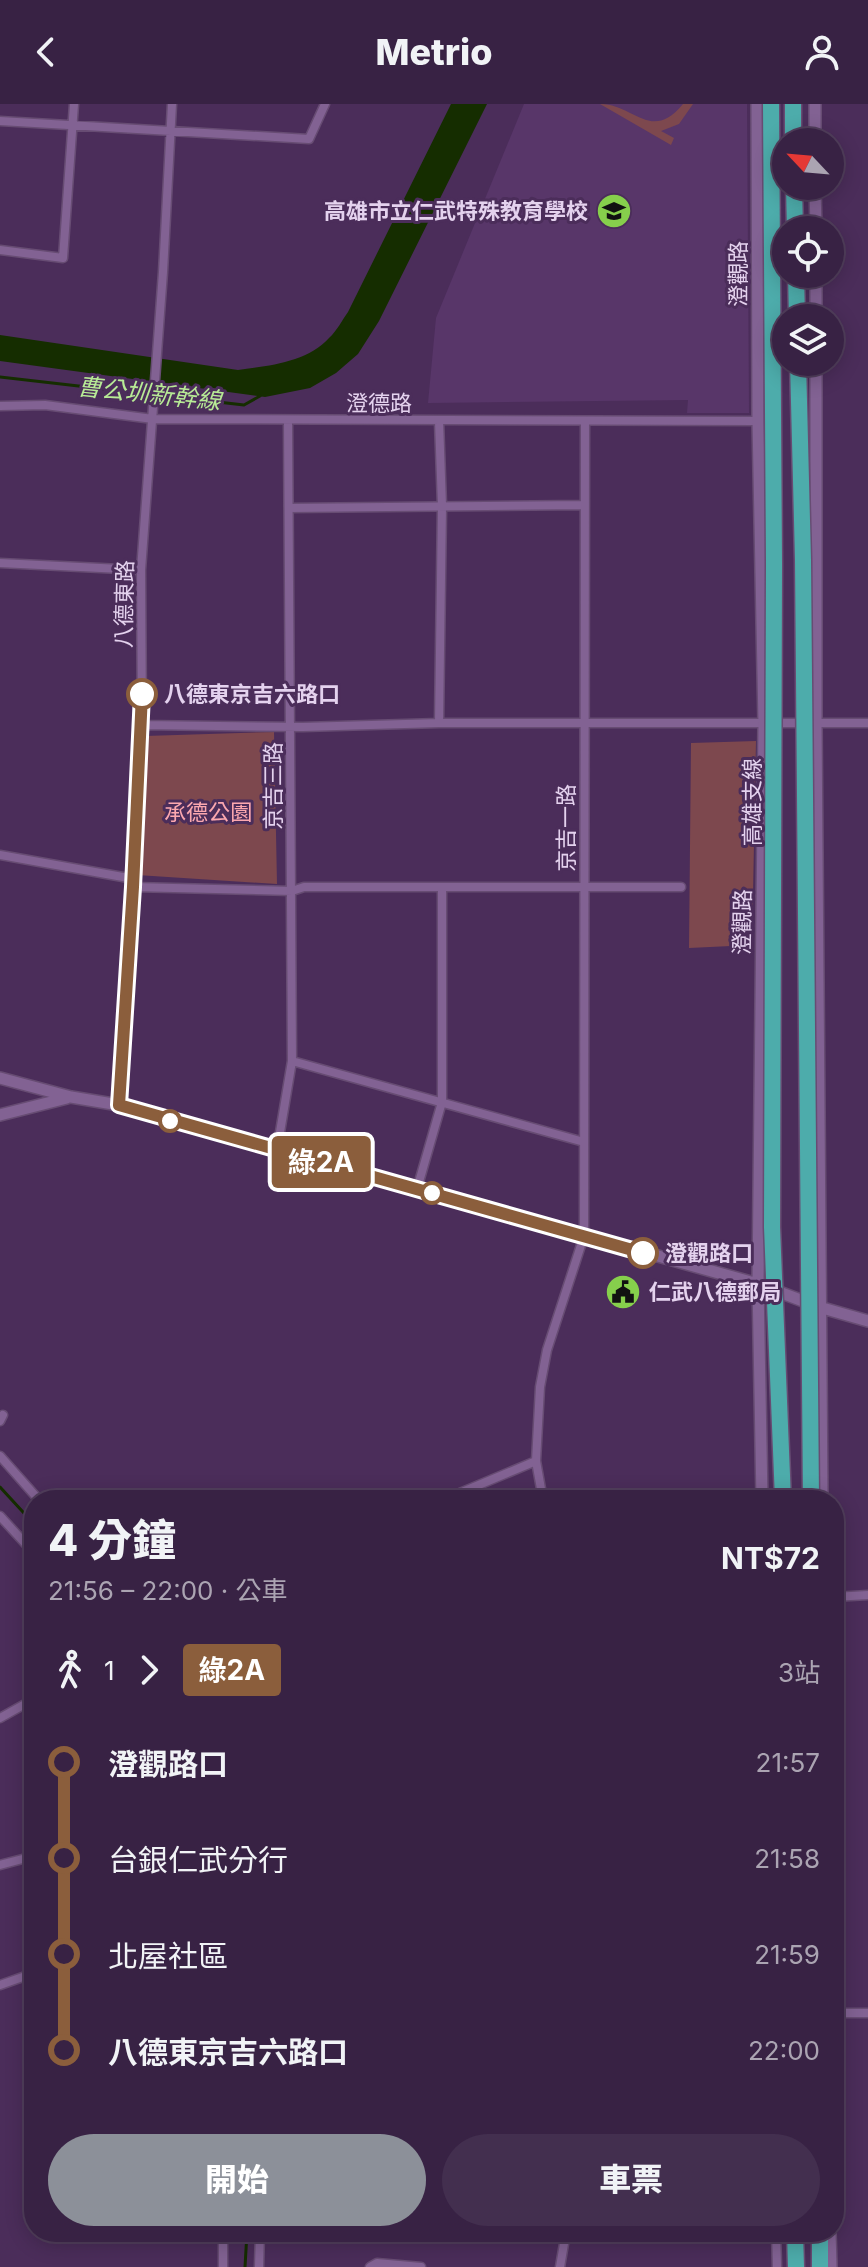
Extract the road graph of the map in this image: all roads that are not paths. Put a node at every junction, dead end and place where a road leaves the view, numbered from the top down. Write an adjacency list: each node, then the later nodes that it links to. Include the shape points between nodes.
1 (74, 104): 9 (street)
2 (172, 104): 12 (street, 八德東路)
3 (325, 104): 12 (street, via 309,139)
4 (757, 104): 21 (street, 澄觀路)
5 (771, 104): 59 (highway, 高雄支線, bridge, via 772,1227)
6 (793, 104): 10 (highway)
7 (815, 104): 11 (street)
8 (0, 121): 9 (street)
9 (73, 124): 12 (street); 13 (street, via 63,258)
10 (793, 128)
11 (815, 128)
12 (170, 131): 17 (street, 八德東路)
13 (0, 250)
14 (798, 376): 60 (highway, bridge)
15 (816, 376): 28 (street)
16 (0, 406): 17 (street, 澄德路, via 45,405)
17 (153, 419): 18 (street, 澄德路); 26 (street, 八德東路)
18 (288, 421): 19 (street, 澄德路); 24 (street, 京吉三路)
19 (439, 421): 20 (street, 澄德路); 23 (street)
20 (585, 421): 21 (street, 澄德路); 22 (street, 京吉一路)
21 (758, 421): 31 (street, 澄觀路)
22 (583, 505): 23 (street); 30 (street, 京吉一路)
23 (442, 506): 24 (street); 27 (street)
24 (289, 508): 33 (street, 京吉三路)
25 (0, 563): 26 (street)
26 (141, 570): 32 (street, 八德東路)
27 (439, 723): 30 (street); 33 (street)
28 (816, 723): 29 (street); 31 (street); 51 (street)
29 (868, 723)
30 (584, 724): 31 (street); 37 (street, 京吉一路)
31 (764, 724): 50 (street, 澄觀路)
32 (142, 725): 33 (street); 35 (street, 八德東路)
33 (290, 726): 39 (street, 京吉三路)
34 (0, 855): 35 (street)
35 (133, 883): 39 (street); 44 (street, 八德東路)
36 (442, 887): 37 (street); 39 (street); 43 (street)
37 (584, 887): 38 (street); 46 (street, 京吉一路)
38 (681, 887)
39 (292, 891): 40 (street, 京吉三路)
40 (292, 1061): 43 (street); 47 (street, 京吉三路)
41 (0, 1078): 42 (street)
42 (71, 1097): 44 (street); 45 (street)
43 (442, 1102): 46 (street); 48 (street)
44 (119, 1105): 47 (street)
45 (0, 1115)
46 (584, 1142): 49 (street, 京吉一路)
47 (277, 1150): 48 (street)
48 (417, 1189): 49 (street)
49 (584, 1236): 50 (street); 54 (street, 京吉一路, via 547,1350)
50 (758, 1284): 51 (street); 58 (street, 澄觀路)
51 (819, 1307): 52 (street); 61 (street)
52 (868, 1321)
53 (0, 1456): 55 (street)
54 (536, 1461): 56 (street); 57 (street, 京吉一路)
55 (30, 1490)
56 (467, 1490)
57 (541, 1490)
58 (762, 1490)
59 (783, 1490)
60 (811, 1490)
61 (822, 1490)
62 (0, 1516): 63 (street)
63 (24, 1542)
64 (868, 1595): 65 (street)
65 (844, 1596)
66 (24, 1705): 67 (street)
67 (0, 1718)
68 (24, 1859): 69 (street)
69 (0, 1865)
70 (24, 1977): 71 (street)
71 (0, 1985)
72 (844, 2013): 73 (street)
73 (868, 2013)
74 (223, 2242): 81 (street)
75 (260, 2242): 82 (street)
76 (564, 2242): 85 (street)
77 (776, 2242): 86 (street)
78 (795, 2242): 87 (highway)
79 (820, 2242): 88 (highway)
80 (830, 2242): 89 (street)
81 (223, 2267)
82 (259, 2267)
83 (370, 2267): 84 (street)
84 (421, 2267)
85 (560, 2267)
86 (777, 2267)
87 (796, 2267)
88 (820, 2267)
89 (831, 2267)

